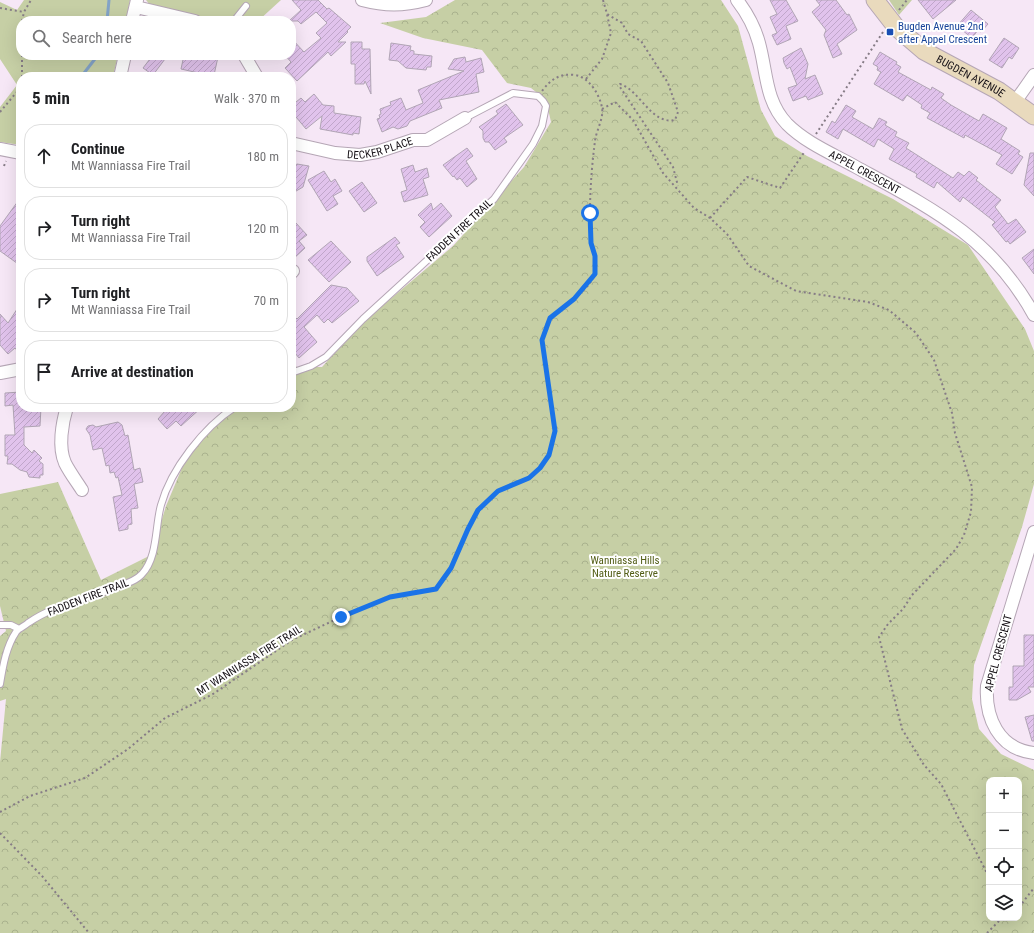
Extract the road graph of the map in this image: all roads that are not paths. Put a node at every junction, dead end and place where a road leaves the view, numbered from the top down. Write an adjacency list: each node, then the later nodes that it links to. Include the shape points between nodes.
1 (362, 0): 2 (street, via 388,6)
2 (426, 0)
3 (737, 0): 21 (street, APPEL CRESCENT, via 755,32 765,80 773,103 787,124 810,142 934,210 962,230 999,265)
4 (875, 0): 15 (street, BUGDEN AVENUE, via 896,27 924,51)
5 (136, 4): 7 (street); 8 (street)
6 (246, 6): 9 (lane)
7 (133, 16)
8 (178, 16)
9 (238, 16)
10 (124, 60): 12 (street)
11 (247, 60): 13 (street)
12 (121, 72)
13 (253, 72)
14 (1034, 75): 15 (street)
15 (1015, 102): 16 (street, BUGDEN AVENUE)
16 (1034, 116)
17 (465, 118): 18 (street, DECKER PLACE, via 427,140 413,140 360,155 335,153); 23 (lane, FADDEN FIRE TRAIL, via 512,93 538,96 546,106 542,126 532,144 494,199 363,319 326,357 311,366)
18 (296, 144)
19 (1, 152): 20 (street)
20 (16, 153)
21 (1034, 315)
22 (16, 370): 24 (street)
23 (296, 370)
24 (0, 373)
25 (66, 412): 27 (street, via 62,425 65,462)
26 (229, 412): 30 (lane, FADDEN FIRE TRAIL, via 208,428 174,475 161,505 152,554 142,575 111,590 63,605)
27 (82, 490)
28 (1034, 532): 32 (street, APPEL CRESCENT, via 987,686 986,703 997,732 1016,747)
29 (0, 625): 30 (lane, via 11,625)
30 (19, 629): 31 (lane, via 4,658)
31 (0, 684)
32 (1034, 753)

